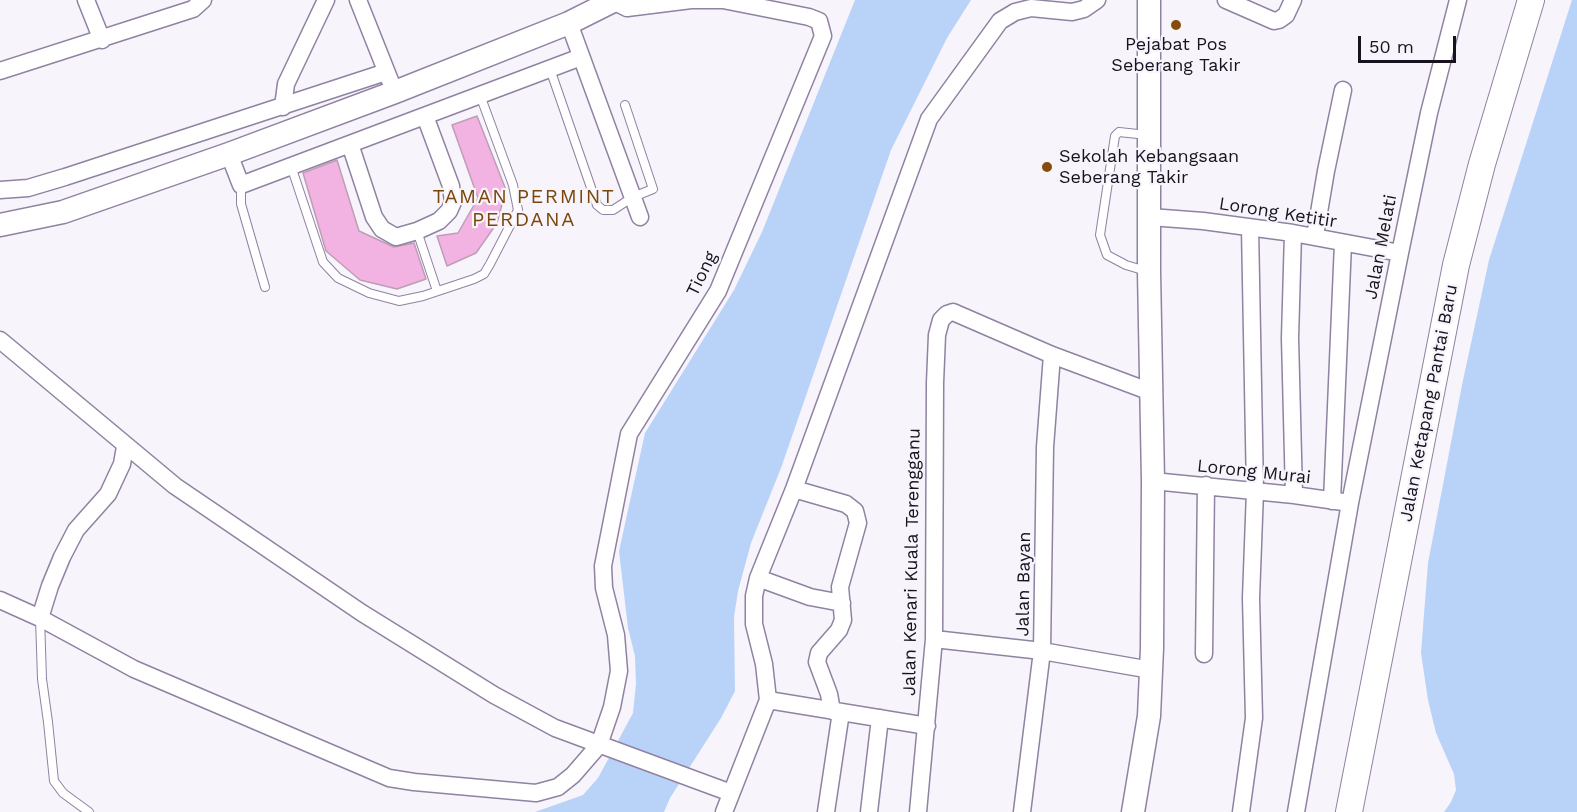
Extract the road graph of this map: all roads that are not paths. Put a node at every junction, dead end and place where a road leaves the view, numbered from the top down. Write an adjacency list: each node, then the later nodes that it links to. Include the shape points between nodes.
1 (86, 0): 14 (street)
2 (203, 0): 14 (street, via 193,9)
3 (326, 0): 22 (street, via 289,76)
4 (357, 0): 18 (street)
5 (614, 0): 13 (street); 66 (street, Tiong, via 627,8 723,0 809,17 819,21 824,36 718,291 629,434 603,567 619,671)
6 (1097, 0): 49 (street, via 1072,12 1031,8 1000,21 934,111)
7 (1149, 0): 24 (street)
8 (1226, 0): 9 (street, via 1274,21 1286,15)
9 (1293, 0)
10 (1458, 0): 39 (street, Jalan Melati, via 1429,113)
11 (1514, 0): 77 (main road, Jalan Ketapang Pantai Baru, via 1440,260)
12 (1531, 0): 78 (main road, Jalan Ketapang Pantai Baru, via 1456,265)
13 (569, 23): 15 (street); 18 (street)
14 (102, 40): 17 (street)
15 (581, 57): 16 (street); 30 (street)
16 (550, 69): 20 (street); 30 (lane, via 597,205 613,210)
17 (0, 72)
18 (390, 82): 22 (street); 26 (street)
19 (1343, 90): 37 (street)
20 (480, 95): 23 (street); 42 (lane, via 513,185 518,210 484,274)
21 (625, 105): 30 (lane, via 653,189)
22 (283, 107): 29 (street, via 28,188)
23 (425, 116): 25 (street); 35 (street, via 451,186 453,202 439,221)
24 (1150, 136): 32 (street); 40 (lane, via 1119,132 1115,136 1100,235 1107,255)
25 (350, 144): 27 (street); 35 (street, via 374,217 382,228 396,237)
26 (229, 154): 28 (street); 33 (street, via 63,212)
27 (291, 166): 28 (street); 42 (lane, via 323,262 339,278 390,300 407,300)
28 (241, 185): 41 (lane, via 241,204)
29 (0, 190)
30 (633, 197): 31 (street)
31 (640, 216)
32 (1150, 217): 34 (street, Lorong Ketitir); 40 (street)
33 (0, 225)
34 (1250, 228): 36 (street, Lorong Ketitir); 50 (street)
35 (417, 231): 42 (lane)
36 (1293, 233): 37 (street, Lorong Ketitir); 51 (street, via 1290,338)
37 (1315, 236): 38 (street, Lorong Ketitir)
38 (1343, 243): 39 (street, Lorong Ketitir); 52 (street)
39 (1400, 253): 53 (street, Jalan Melati)
40 (1149, 272): 45 (street)
41 (265, 287)
42 (437, 291)
43 (0, 340): 46 (street)
44 (1052, 355): 45 (street); 58 (street, Jalan Kenari Kuala Terengganu, via 953,312 941,320 935,382); 59 (street, Jalan Bayan, via 1045,447)
45 (1151, 392): 47 (street)
46 (125, 447): 57 (street, via 123,464 108,494 76,530 62,557); 66 (street, via 174,486 362,613 494,695 555,728)
47 (1153, 481): 48 (street, Lorong Murai); 61 (street)
48 (1206, 485): 50 (street, Lorong Murai); 60 (street)
49 (794, 489): 54 (street); 56 (street, via 846,504 855,511 858,523 840,587)
50 (1255, 491): 51 (street, Lorong Murai); 75 (street, via 1251,598 1254,718)
51 (1294, 495): 52 (street, Lorong Murai)
52 (1332, 501): 53 (street, Lorong Murai)
53 (1350, 503): 76 (street, Jalan Melati)
54 (758, 578): 56 (street, via 810,597); 62 (street, via 754,624)
55 (0, 600): 57 (street)
56 (842, 603): 63 (street, via 839,630 824,645 817,662)
57 (40, 618): 66 (street, via 134,669 400,780 525,793 546,791 558,787); 68 (lane, via 42,679 54,782)
58 (934, 639): 59 (street); 65 (street, Jalan Kenari Kuala Terengganu)
59 (1042, 651): 61 (street); 73 (street, Jalan Bayan)
60 (1204, 654)
61 (1151, 670): 74 (street, via 1149,716)
62 (768, 700): 63 (street); 67 (street)
63 (836, 711): 64 (street); 70 (street)
64 (880, 718): 65 (street); 71 (street)
65 (927, 726): 72 (street, Jalan Kenari Kuala Terengganu)
66 (605, 747): 67 (street)
67 (731, 793): 69 (street)
68 (89, 812)
69 (724, 812)
70 (826, 812)
71 (869, 812)
72 (918, 812)
73 (1022, 812)
74 (1133, 812)
75 (1241, 812)
76 (1296, 812)
77 (1332, 812)
78 (1349, 812)

